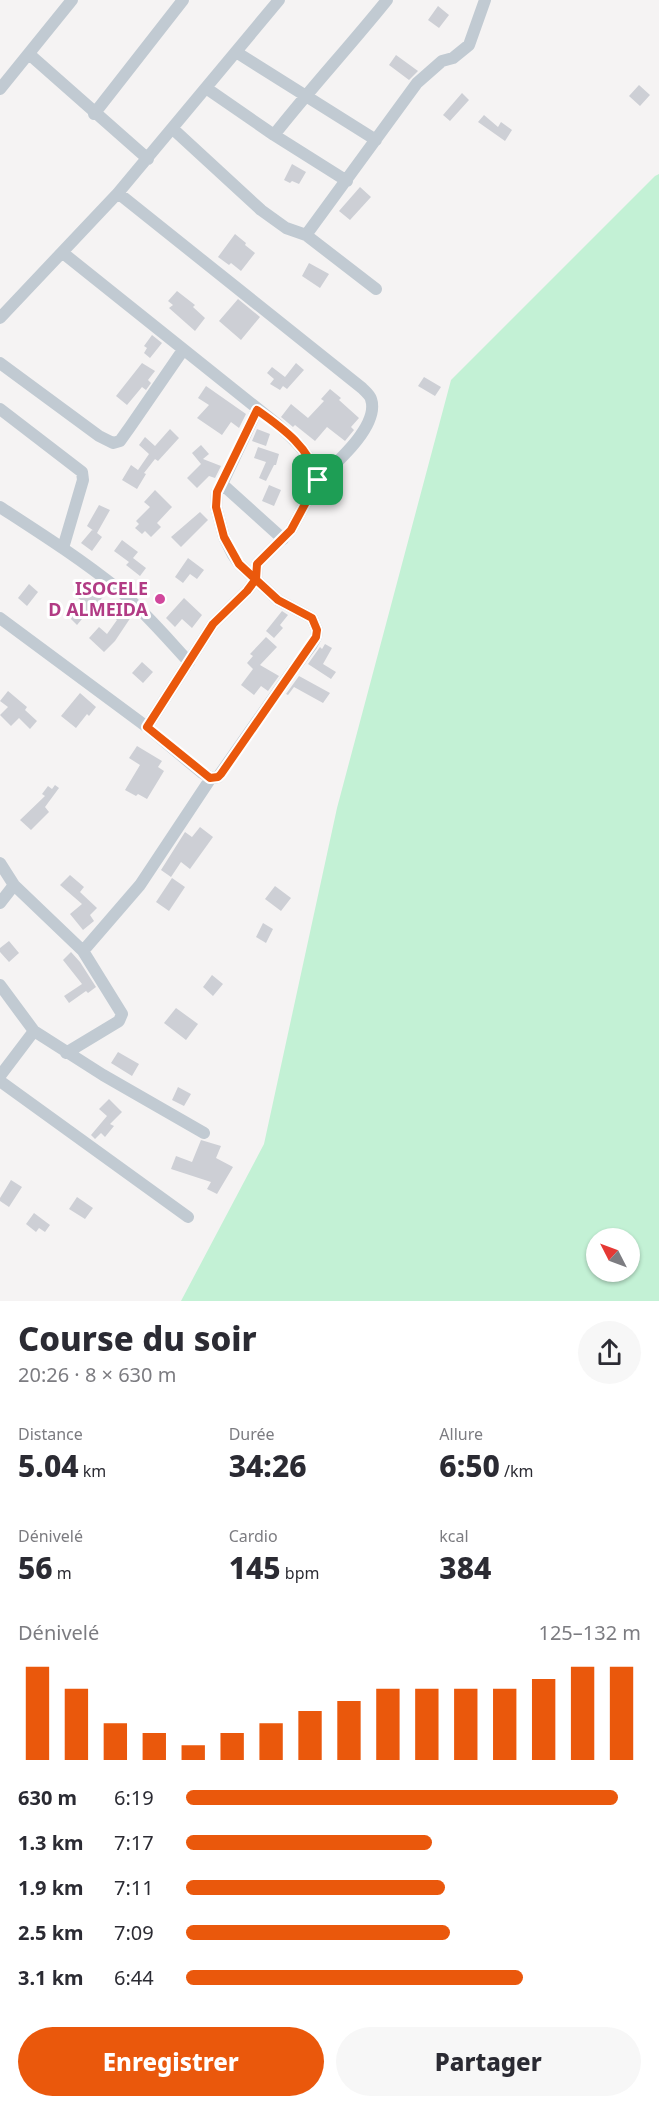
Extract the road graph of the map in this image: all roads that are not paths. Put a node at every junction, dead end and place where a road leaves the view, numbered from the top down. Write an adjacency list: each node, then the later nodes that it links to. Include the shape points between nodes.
1 (72, 0): 7 (street)
2 (183, 0): 11 (street)
3 (279, 0): 6 (street)
4 (387, 0): 10 (street)
5 (485, 0): 14 (street, via 469,45 453,58 442,61 417,83)
6 (236, 52): 8 (street); 10 (street)
7 (29, 54): 9 (street); 11 (street)
8 (206, 88): 12 (street); 13 (street)
9 (0, 89)
10 (305, 96): 13 (street); 14 (street)
11 (94, 114): 15 (street)
12 (173, 129): 15 (street); 18 (street, via 261,210 286,228)
13 (274, 135): 16 (street)
14 (376, 140): 16 (street)
15 (148, 159): 17 (street)
16 (347, 181): 18 (street)
17 (118, 194): 19 (street); 26 (street, via 371,398 368,421 356,443)
18 (306, 235): 20 (street)
19 (63, 253): 21 (street); 22 (street)
20 (376, 290)
21 (0, 317)
22 (183, 350): 23 (street, via 120,441 113,443); 25 (street)
23 (0, 363)
24 (0, 409): 30 (street, via 82,472)
25 (257, 410): 26 (street, via 296,441 309,457); 27 (street)
26 (318, 480): 29 (street, via 299,518)
27 (222, 484): 29 (street); 31 (street, via 216,507 224,537 239,564)
28 (0, 507): 30 (street)
29 (283, 539): 31 (street, via 257,564)
30 (63, 548): 33 (street, via 117,588)
31 (256, 579): 33 (street, via 213,624); 35 (street, via 278,600 312,618 316,637 221,774)
32 (0, 618): 34 (street)
33 (189, 662): 34 (street)
34 (147, 727): 35 (street)
35 (210, 778): 39 (street, via 140,885)
36 (0, 863): 37 (street)
37 (14, 885): 38 (street); 39 (street)
38 (0, 903)
39 (83, 951): 42 (street, via 122,1014)
40 (0, 985): 41 (street)
41 (34, 1030): 42 (street); 43 (street)
42 (66, 1053): 45 (street)
43 (0, 1076)
44 (0, 1081): 46 (street)
45 (204, 1132)
46 (188, 1217)

